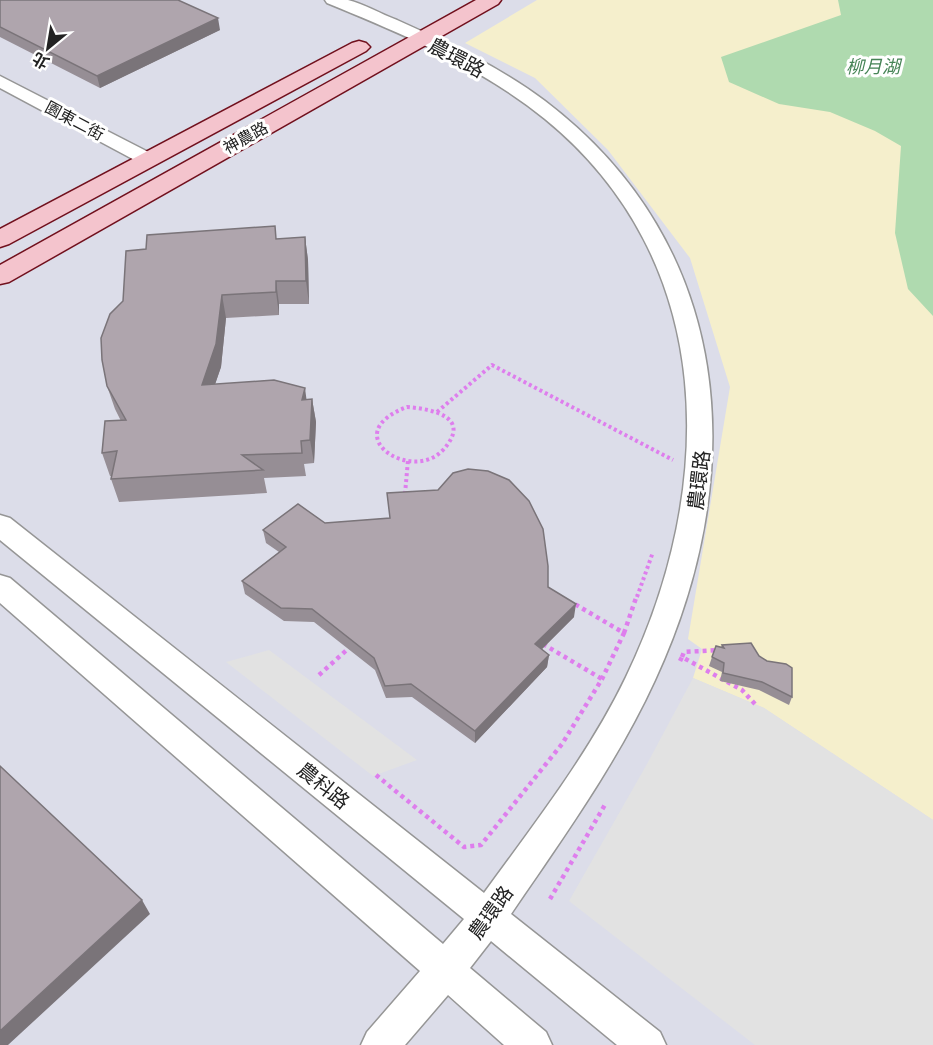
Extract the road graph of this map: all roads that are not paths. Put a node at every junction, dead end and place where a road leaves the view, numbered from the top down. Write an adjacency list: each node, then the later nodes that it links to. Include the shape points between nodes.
1 (333, 0): 3 (street, 農環路)
2 (491, 0): 3 (street, 神農路)
3 (423, 18): 5 (street, 神農路); 7 (street, 神農路); 10 (street, 農環路, via 574,135 636,209 666,260 686,319 700,390 703,444 696,503 682,567 659,634 630,700 592,764)
4 (0, 81): 5 (street, 園東二街)
5 (149, 160): 6 (street, 神農路)
6 (0, 239)
7 (0, 276)
8 (0, 525): 10 (street, 農科路)
9 (0, 586): 11 (street)
10 (488, 917): 11 (street, 農環路); 14 (street, 農科路)
11 (446, 970): 12 (street, 農環路); 13 (street)
12 (380, 1045)
13 (533, 1045)
14 (647, 1045)

